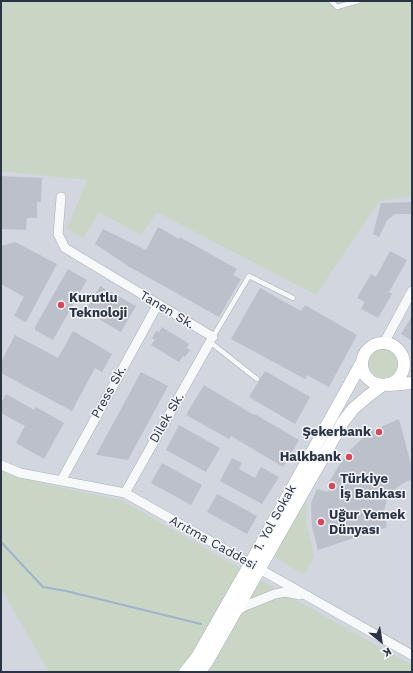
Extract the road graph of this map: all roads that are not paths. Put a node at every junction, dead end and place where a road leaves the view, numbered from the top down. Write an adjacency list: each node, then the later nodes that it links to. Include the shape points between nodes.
1 (331, 1): 2 (lane, via 337,7)
2 (358, 1)
3 (61, 197): 6 (street, Tanen Sk., via 58,234 65,248)
4 (412, 291): 8 (street)
5 (293, 298): 7 (lane, via 249,276)
6 (158, 304): 7 (street, Tanen Sk.); 16 (street, Press Sk.)
7 (211, 340): 12 (lane); 17 (street, Dilek Sk.)
8 (384, 343): 9 (main road); 11 (main road, 1. Yol Sokak, via 367,350)
9 (399, 349): 10 (main road); 14 (main road, 1. Yol Sokak, via 404,361 402,374 398,380)
10 (412, 360)
11 (362, 362): 14 (main road, via 365,376 376,384); 18 (main road, 1. Yol Sokak)
12 (257, 379)
13 (412, 383): 14 (main road)
14 (385, 385): 18 (main road, 1. Yol Sokak, via 358,404 343,422)
15 (1, 465): 16 (street, Arıtma Caddesi, via 20,473)
16 (61, 481): 17 (street, Arıtma Caddesi)
17 (124, 493): 18 (street, Arıtma Caddesi)
18 (255, 566): 19 (street, Arıtma Caddesi); 20 (main road, 1. Yol Sokak); 22 (main road, 1. Yol Sokak)
19 (313, 599): 20 (street, via 285,592 245,606); 21 (street, Arıtma Caddesi)
20 (233, 614): 23 (main road, 1. Yol Sokak)
21 (412, 655)
22 (185, 672)
23 (199, 672)

